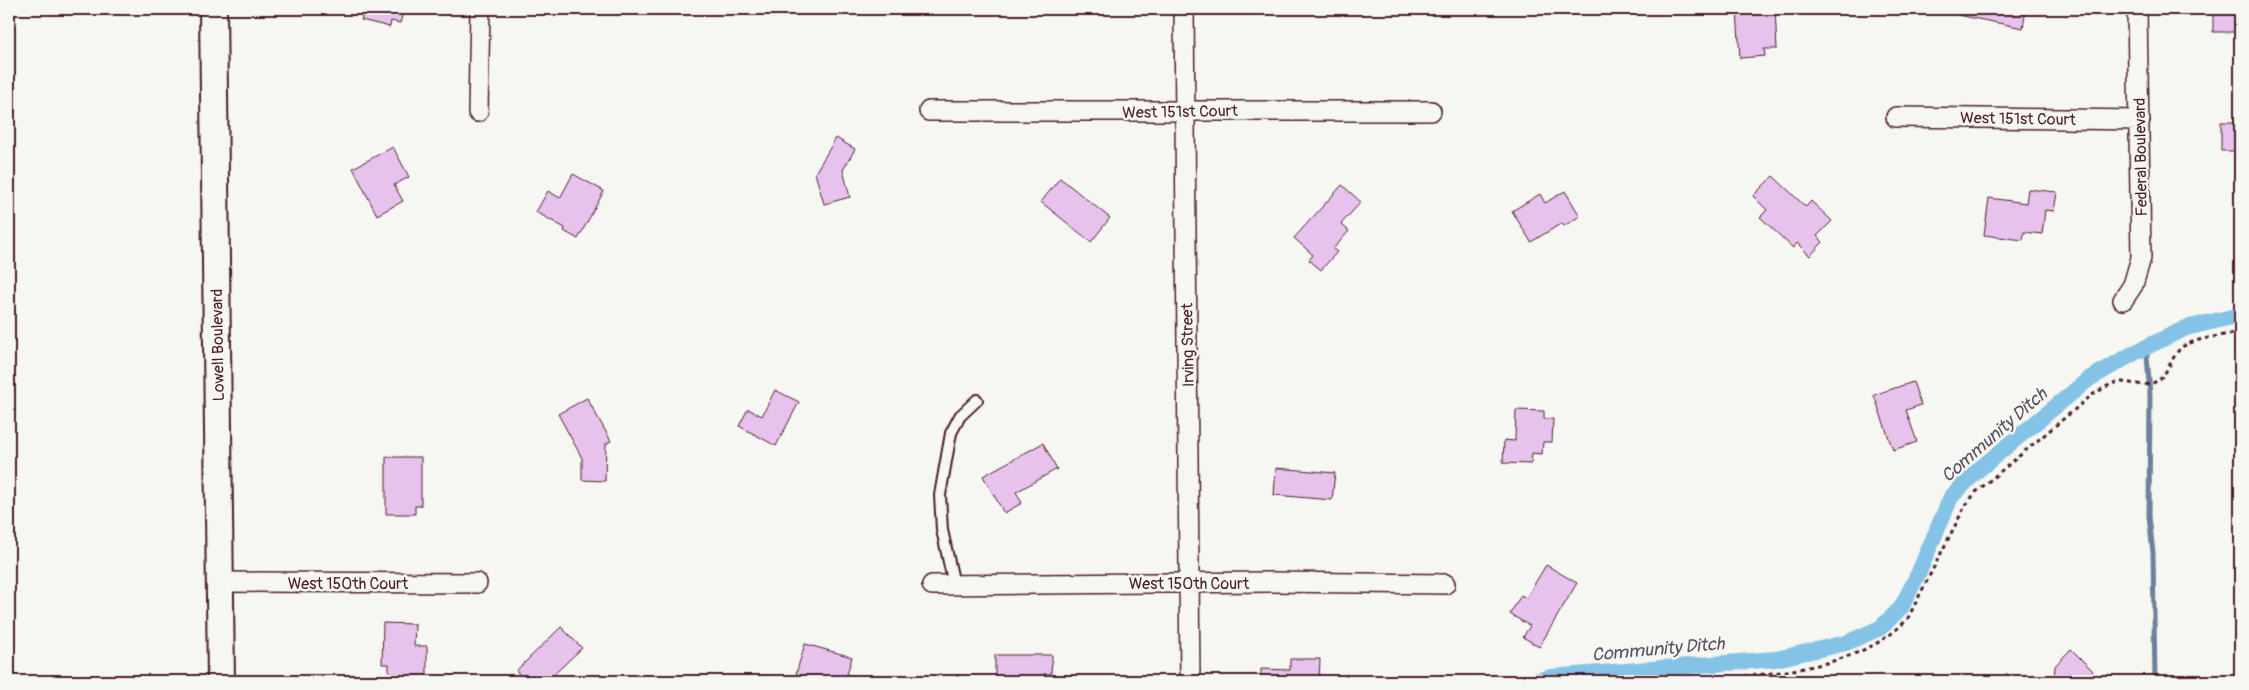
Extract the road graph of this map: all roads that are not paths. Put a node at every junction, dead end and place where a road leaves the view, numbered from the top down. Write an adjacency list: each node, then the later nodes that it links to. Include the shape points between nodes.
1 (214, 9): 13 (main road, Lowell Boulevard)
2 (480, 9): 6 (street)
3 (1184, 9): 7 (street, Irving Street)
4 (2137, 9): 10 (street, Federal Boulevard)
5 (929, 111): 7 (street, West 151st Court)
6 (478, 112)
7 (1185, 112): 8 (street, West 151st Court); 15 (street, Irving Street)
8 (1431, 112)
9 (1896, 117): 10 (street, West 151st Court)
10 (2140, 120): 11 (street, Federal Boulevard, via 2141,258 2133,286)
11 (2123, 300)
12 (977, 400): 16 (lane, via 960,416 951,433 940,495 942,530)
13 (220, 582): 14 (street, West 150th Court); 19 (main road, Lowell Boulevard)
14 (476, 583)
15 (1189, 583): 16 (street, West 150th Court); 17 (street, West 150th Court); 20 (street, Irving Street)
16 (954, 584): 18 (street, West 150th Court)
17 (1445, 584)
18 (932, 585)
19 (221, 681)
20 (1190, 681)

